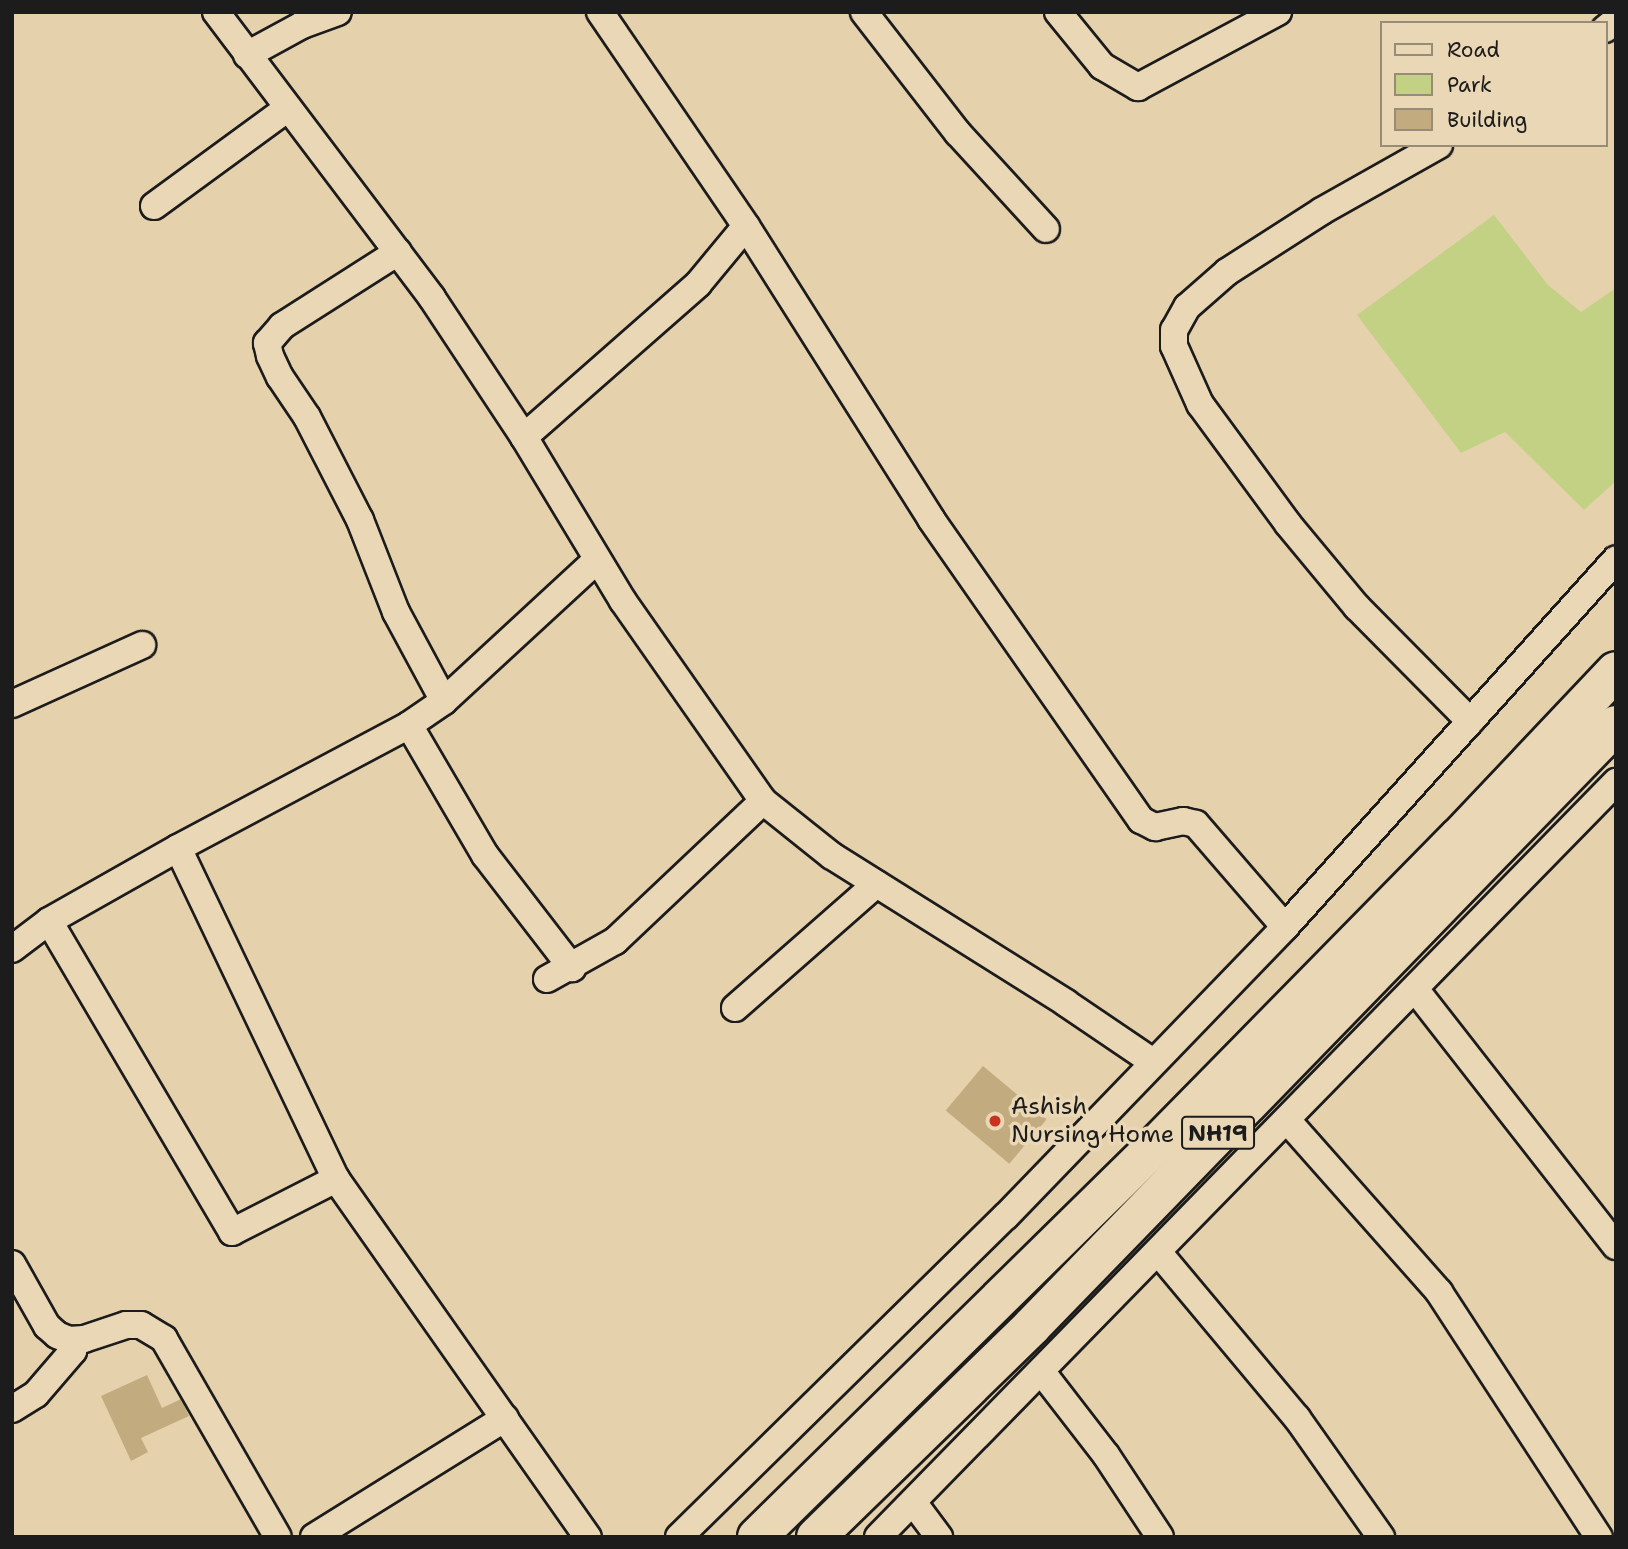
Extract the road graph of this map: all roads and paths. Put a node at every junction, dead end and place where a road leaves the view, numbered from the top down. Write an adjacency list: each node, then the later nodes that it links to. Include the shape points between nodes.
1 (216, 12): 7 (street)
2 (338, 12): 7 (street, via 302,25)
3 (600, 12): 11 (street)
4 (864, 12): 12 (street, via 958,133)
5 (1058, 12): 6 (street, via 1102,66 1138,87)
6 (1278, 12)
7 (247, 55): 8 (street)
8 (288, 108): 10 (street); 13 (street)
9 (1435, 147): 21 (street, via 1227,272 1187,307 1174,330 1174,345 1200,404 1288,524 1357,607)
10 (154, 206)
11 (746, 226): 14 (street, via 698,284); 29 (street, via 931,519 1141,820 1155,827 1183,821 1196,824)
12 (1046, 229)
13 (398, 251): 14 (street); 19 (street, via 282,326 267,343 280,377 307,417 354,509 396,612)
14 (524, 437): 16 (street)
15 (1616, 559): 21 (street)
16 (597, 561): 19 (street); 25 (street)
17 (142, 645): 20 (street)
18 (1616, 671): 50 (highway, NH19, via 1166,1135)
19 (444, 701): 22 (street)
20 (12, 704)
21 (1470, 721): 29 (street)
22 (409, 725): 26 (street); 31 (street, via 485,855)
23 (1616, 725): 51 (highway, NH19, via 1032,1326)
24 (1615, 783): 33 (street)
25 (763, 801): 27 (street); 31 (street, via 615,941)
26 (178, 848): 28 (street); 37 (street)
27 (876, 884): 34 (street); 35 (street)
28 (49, 921): 30 (street); 37 (street, via 232,1232)
29 (1285, 927): 35 (street)
30 (12, 949)
31 (572, 968): 32 (street)
32 (547, 979)
33 (1415, 989): 36 (street); 38 (street)
34 (735, 1008)
35 (1153, 1062): 49 (street, via 939,1283)
36 (1287, 1120): 39 (street); 56 (street, via 1439,1292)
37 (336, 1179): 44 (street)
38 (1616, 1245)
39 (1158, 1252): 42 (street); 55 (street, via 1297,1418)
40 (12, 1264): 41 (street, via 47,1325)
41 (69, 1340): 43 (street, via 74,1351 36,1395); 46 (street, via 126,1325 141,1325 164,1339)
42 (1041, 1371): 45 (street); 54 (street)
43 (12, 1409)
44 (505, 1418): 47 (street); 48 (street)
45 (913, 1502): 52 (street); 53 (street)
46 (278, 1537)
47 (314, 1537)
48 (588, 1537)
49 (679, 1537)
50 (757, 1537)
51 (816, 1537)
52 (878, 1537)
53 (939, 1537)
54 (1160, 1537)
55 (1381, 1537)
56 (1599, 1537)

